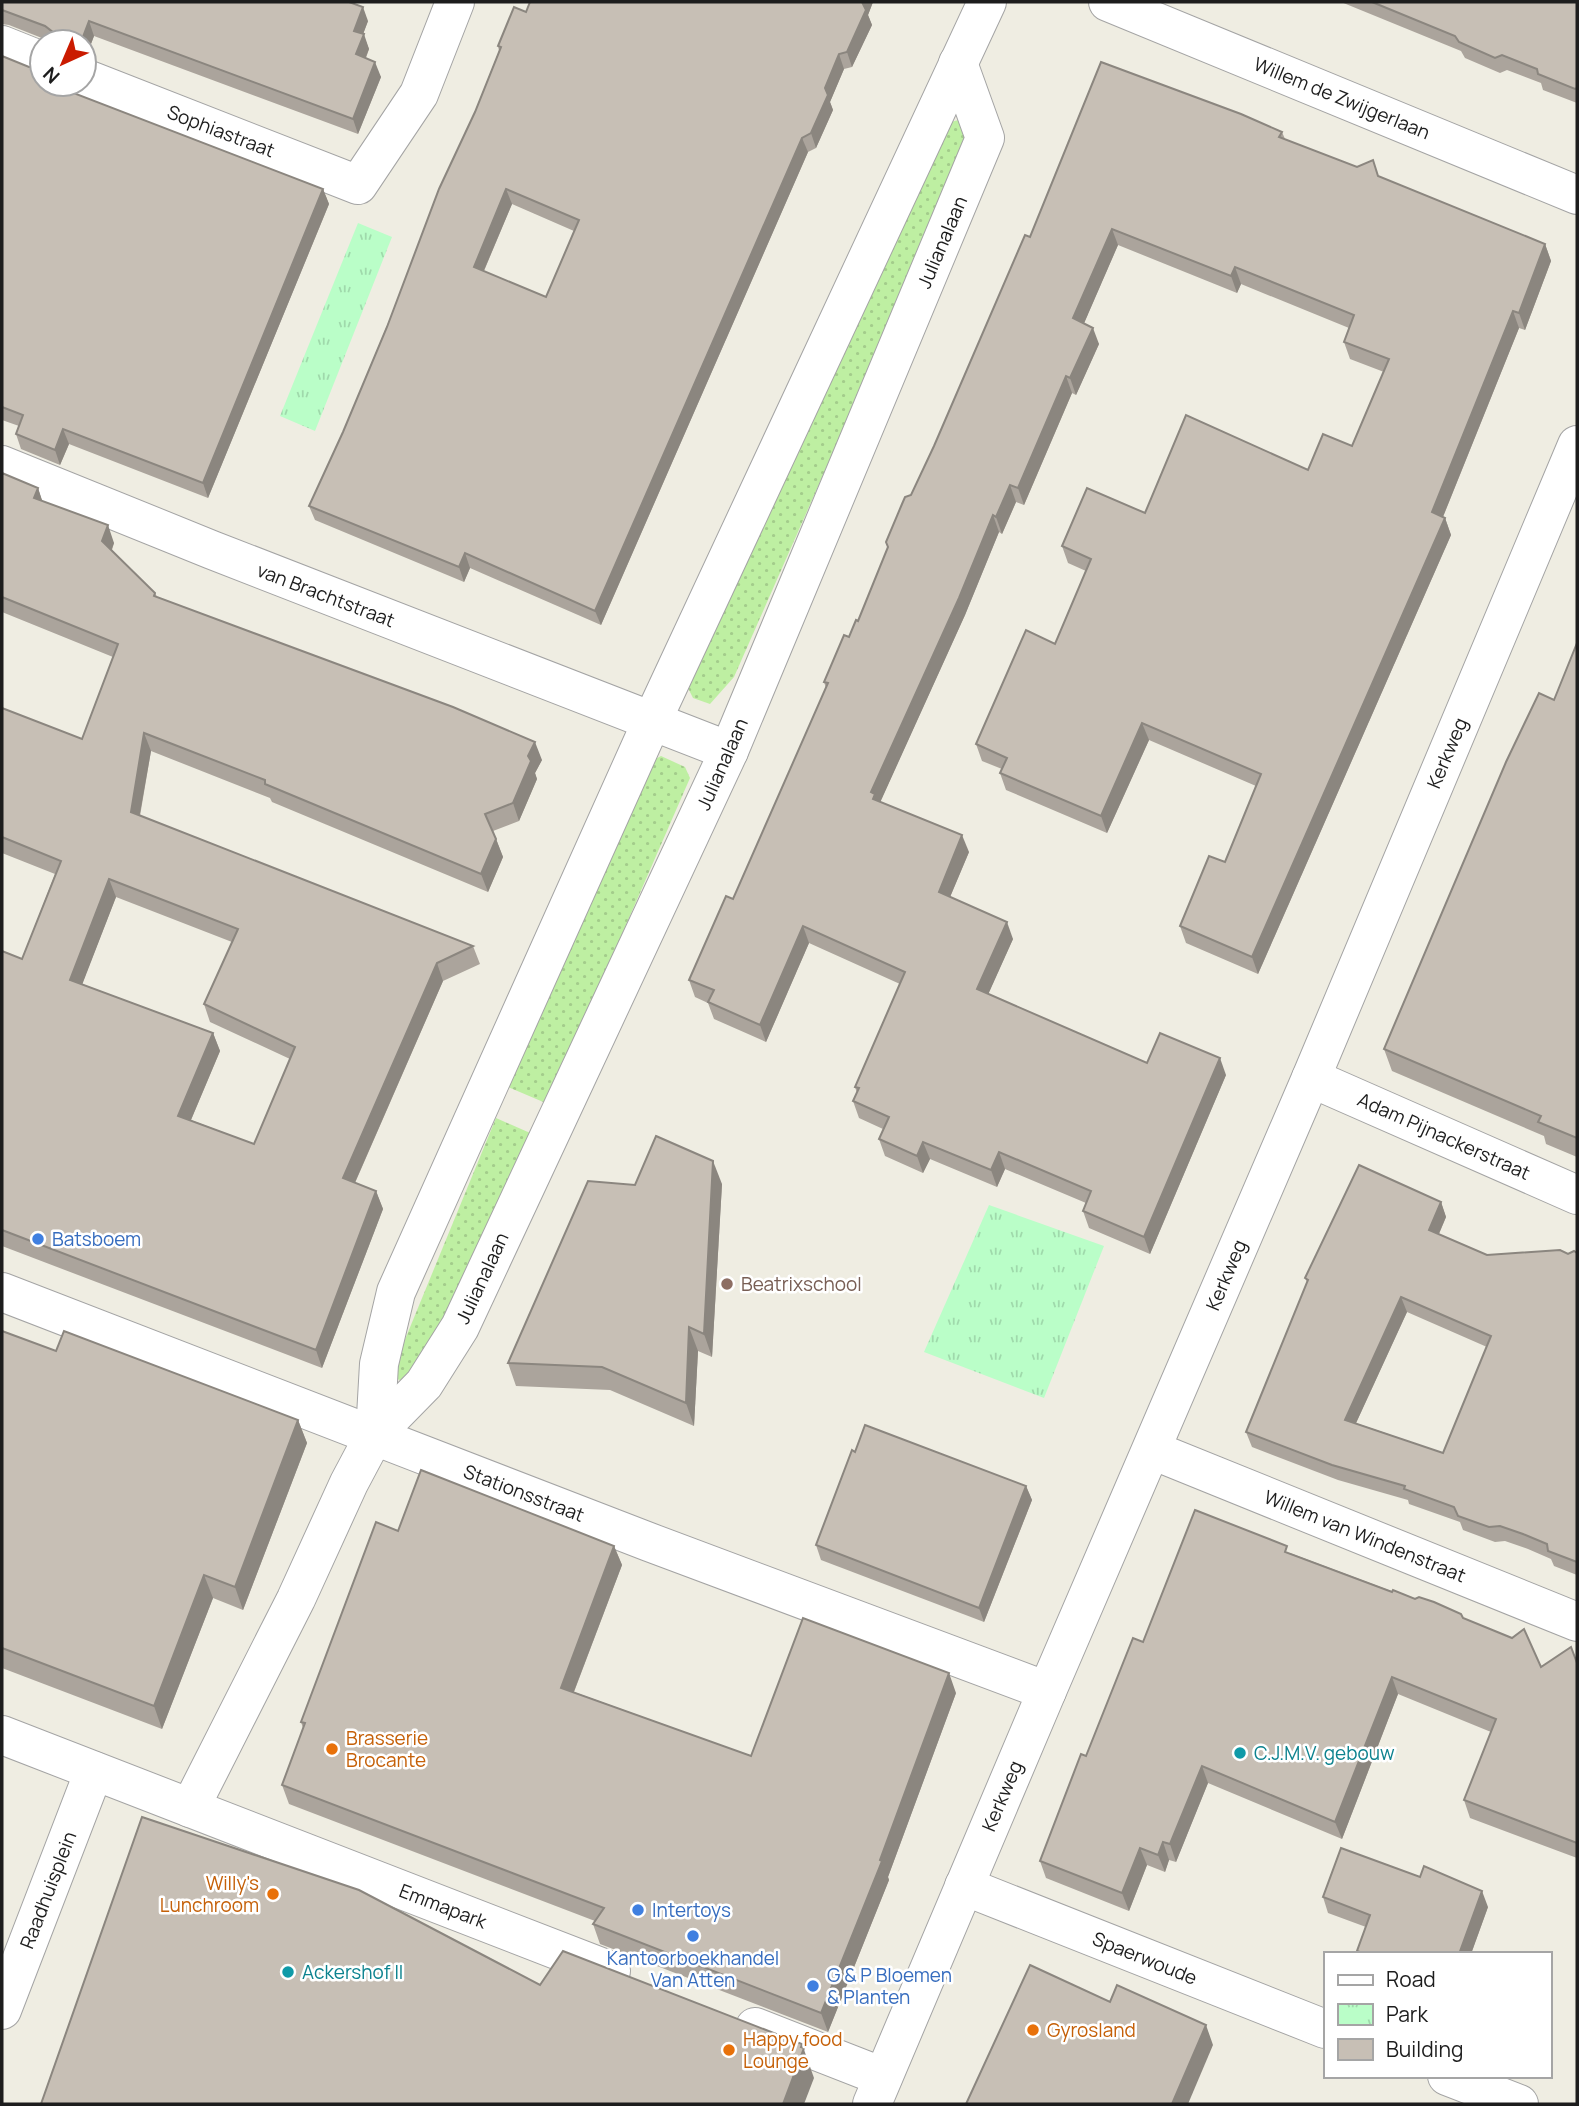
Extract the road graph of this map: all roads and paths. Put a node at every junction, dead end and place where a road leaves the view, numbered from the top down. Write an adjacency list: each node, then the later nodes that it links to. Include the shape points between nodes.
1 (455, 2): 7 (street, Sophiastraat, via 419,94 358,185)
2 (987, 2): 6 (street, Julianalaan)
3 (1108, 2): 8 (street, Willem de Zwijgerlaan)
4 (2, 45): 5 (street)
5 (28, 55)
6 (958, 64): 11 (street, Julianalaan); 12 (street, Julianalaan, via 985,138)
7 (98, 83)
8 (1577, 195)
9 (1577, 445): 13 (street, Kerkweg)
10 (2, 465): 11 (street, van Brachtstraat)
11 (652, 721): 12 (street, van Brachtstraat); 16 (street, Julianalaan, via 396,1292 379,1364)
12 (729, 751): 16 (street, Julianalaan, via 460,1327 424,1384)
13 (1311, 1078): 14 (street, Adam Pijnackerstraat); 17 (street, Kerkweg)
14 (1577, 1195)
15 (2, 1292): 16 (street, Stationsstraat)
16 (374, 1434): 19 (street, Stationsstraat); 22 (street, Julianalaan)
17 (1152, 1450): 18 (street, Willem van Windenstraat); 19 (street, Kerkweg)
18 (1577, 1622)
19 (1047, 1691): 23 (street, Kerkweg)
20 (2, 1737): 21 (street, Emmapark)
21 (93, 1770): 22 (street, Emmapark); 25 (street, Raadhuisplein)
22 (190, 1808): 24 (street, Emmapark)
23 (964, 1886): 27 (street, Spaerwoude); 29 (street, Kerkweg)
24 (649, 1986)
25 (2, 2010)
26 (727, 2016): 29 (street)
27 (1324, 2029)
28 (1452, 2078): 30 (street)
29 (877, 2090)
30 (1519, 2104)

